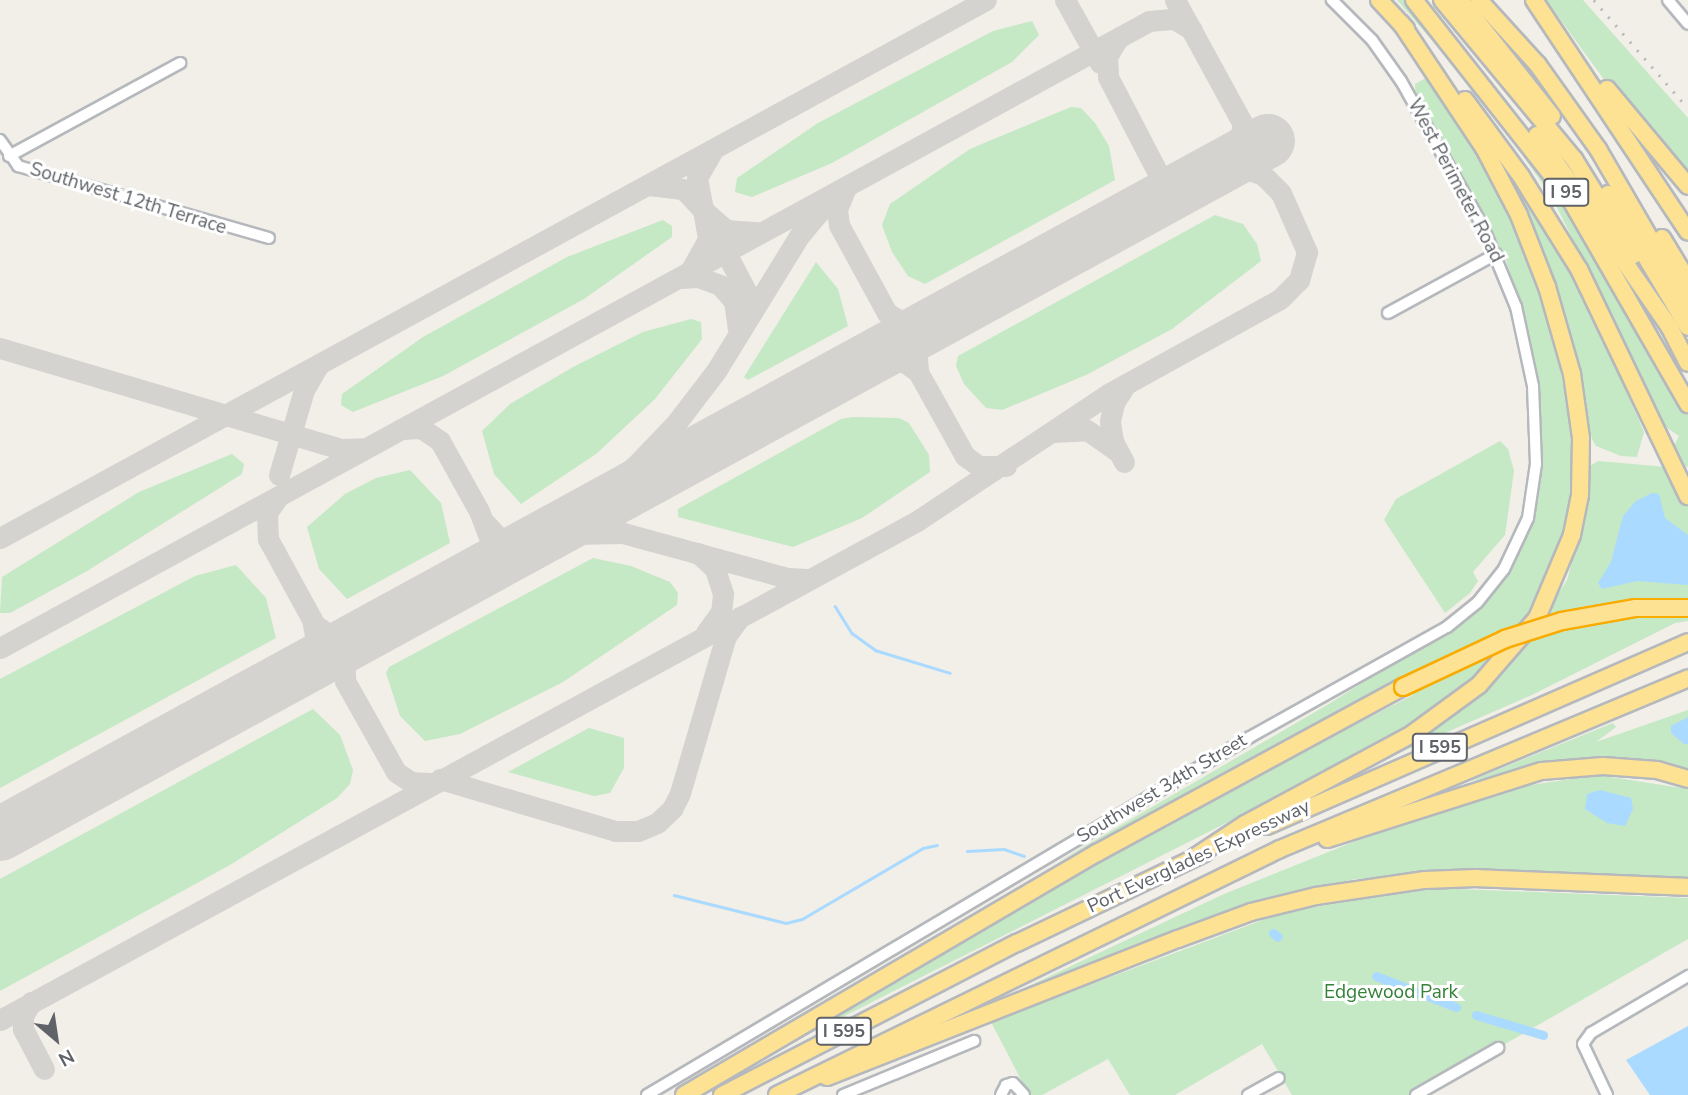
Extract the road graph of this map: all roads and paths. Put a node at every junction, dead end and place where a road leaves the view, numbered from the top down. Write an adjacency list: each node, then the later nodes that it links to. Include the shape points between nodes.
1 (1332, 0): 20 (street, West Perimeter Road, via 1394,70)
2 (1379, 0): 11 (highway)
3 (1414, 0): 28 (highway, I 95, via 1569,197)
4 (1427, 0): 26 (highway, via 1560,164)
5 (1442, 0): 25 (highway, via 1574,159)
6 (1460, 0): 24 (highway, via 1587,163)
7 (1479, 0): 22 (highway, via 1538,65 1598,149)
8 (1493, 0): 21 (highway, via 1566,88)
9 (1534, 0): 13 (highway)
10 (1668, 0): 12 (street)
11 (1401, 23): 29 (highway, via 1478,116 1562,239); 35 (highway, via 1484,148 1548,288 1572,374 1581,438 1580,495 1572,535 1537,618 1473,691 1404,739 1245,824)
12 (1688, 24)
13 (1557, 32): 17 (highway); 18 (highway)
14 (180, 62): 16 (street)
15 (0, 140): 16 (street, Southwest 12th Terrace)
16 (9, 156): 19 (street, Southwest 12th Terrace, via 18,166)
17 (1688, 186)
18 (1688, 232)
19 (269, 238)
20 (1496, 254): 23 (street); 27 (street, West Perimeter Road, via 1519,319)
21 (1688, 281)
22 (1688, 304)
23 (1388, 313)
24 (1688, 327)
25 (1688, 350)
26 (1688, 363)
27 (1533, 386): 42 (street, Southwest 34th Street, via 1535,464 1528,518 1504,569 1462,616)
28 (1688, 404)
29 (1688, 496)
30 (1688, 608): 43 (highway, bridge, via 1636,608 1562,621 1505,639 1403,687 1085,860)
31 (1688, 642): 35 (highway, Port Everglades Expressway / I 595)
32 (1688, 678): 34 (highway, Port Everglades Expressway / I 595)
33 (1688, 779): 34 (highway, via 1657,770 1603,766 1542,771 1306,846)
34 (1280, 849): 41 (highway, Port Everglades Expressway / I 595)
35 (1195, 857): 44 (highway, Port Everglades Expressway / I 595)
36 (1688, 887): 41 (highway, via 1425,880 1317,896 1227,921 844,1072)
37 (1688, 976): 50 (street, via 1591,1033 1583,1044)
38 (974, 1041): 45 (street)
39 (1498, 1048): 49 (street)
40 (1279, 1078): 48 (street)
41 (784, 1091)
42 (647, 1095)
43 (684, 1095)
44 (722, 1095)
45 (843, 1095)
46 (1000, 1095): 47 (street, via 1013,1083)
47 (1024, 1095)
48 (1248, 1095)
49 (1416, 1095)
50 (1606, 1095)

